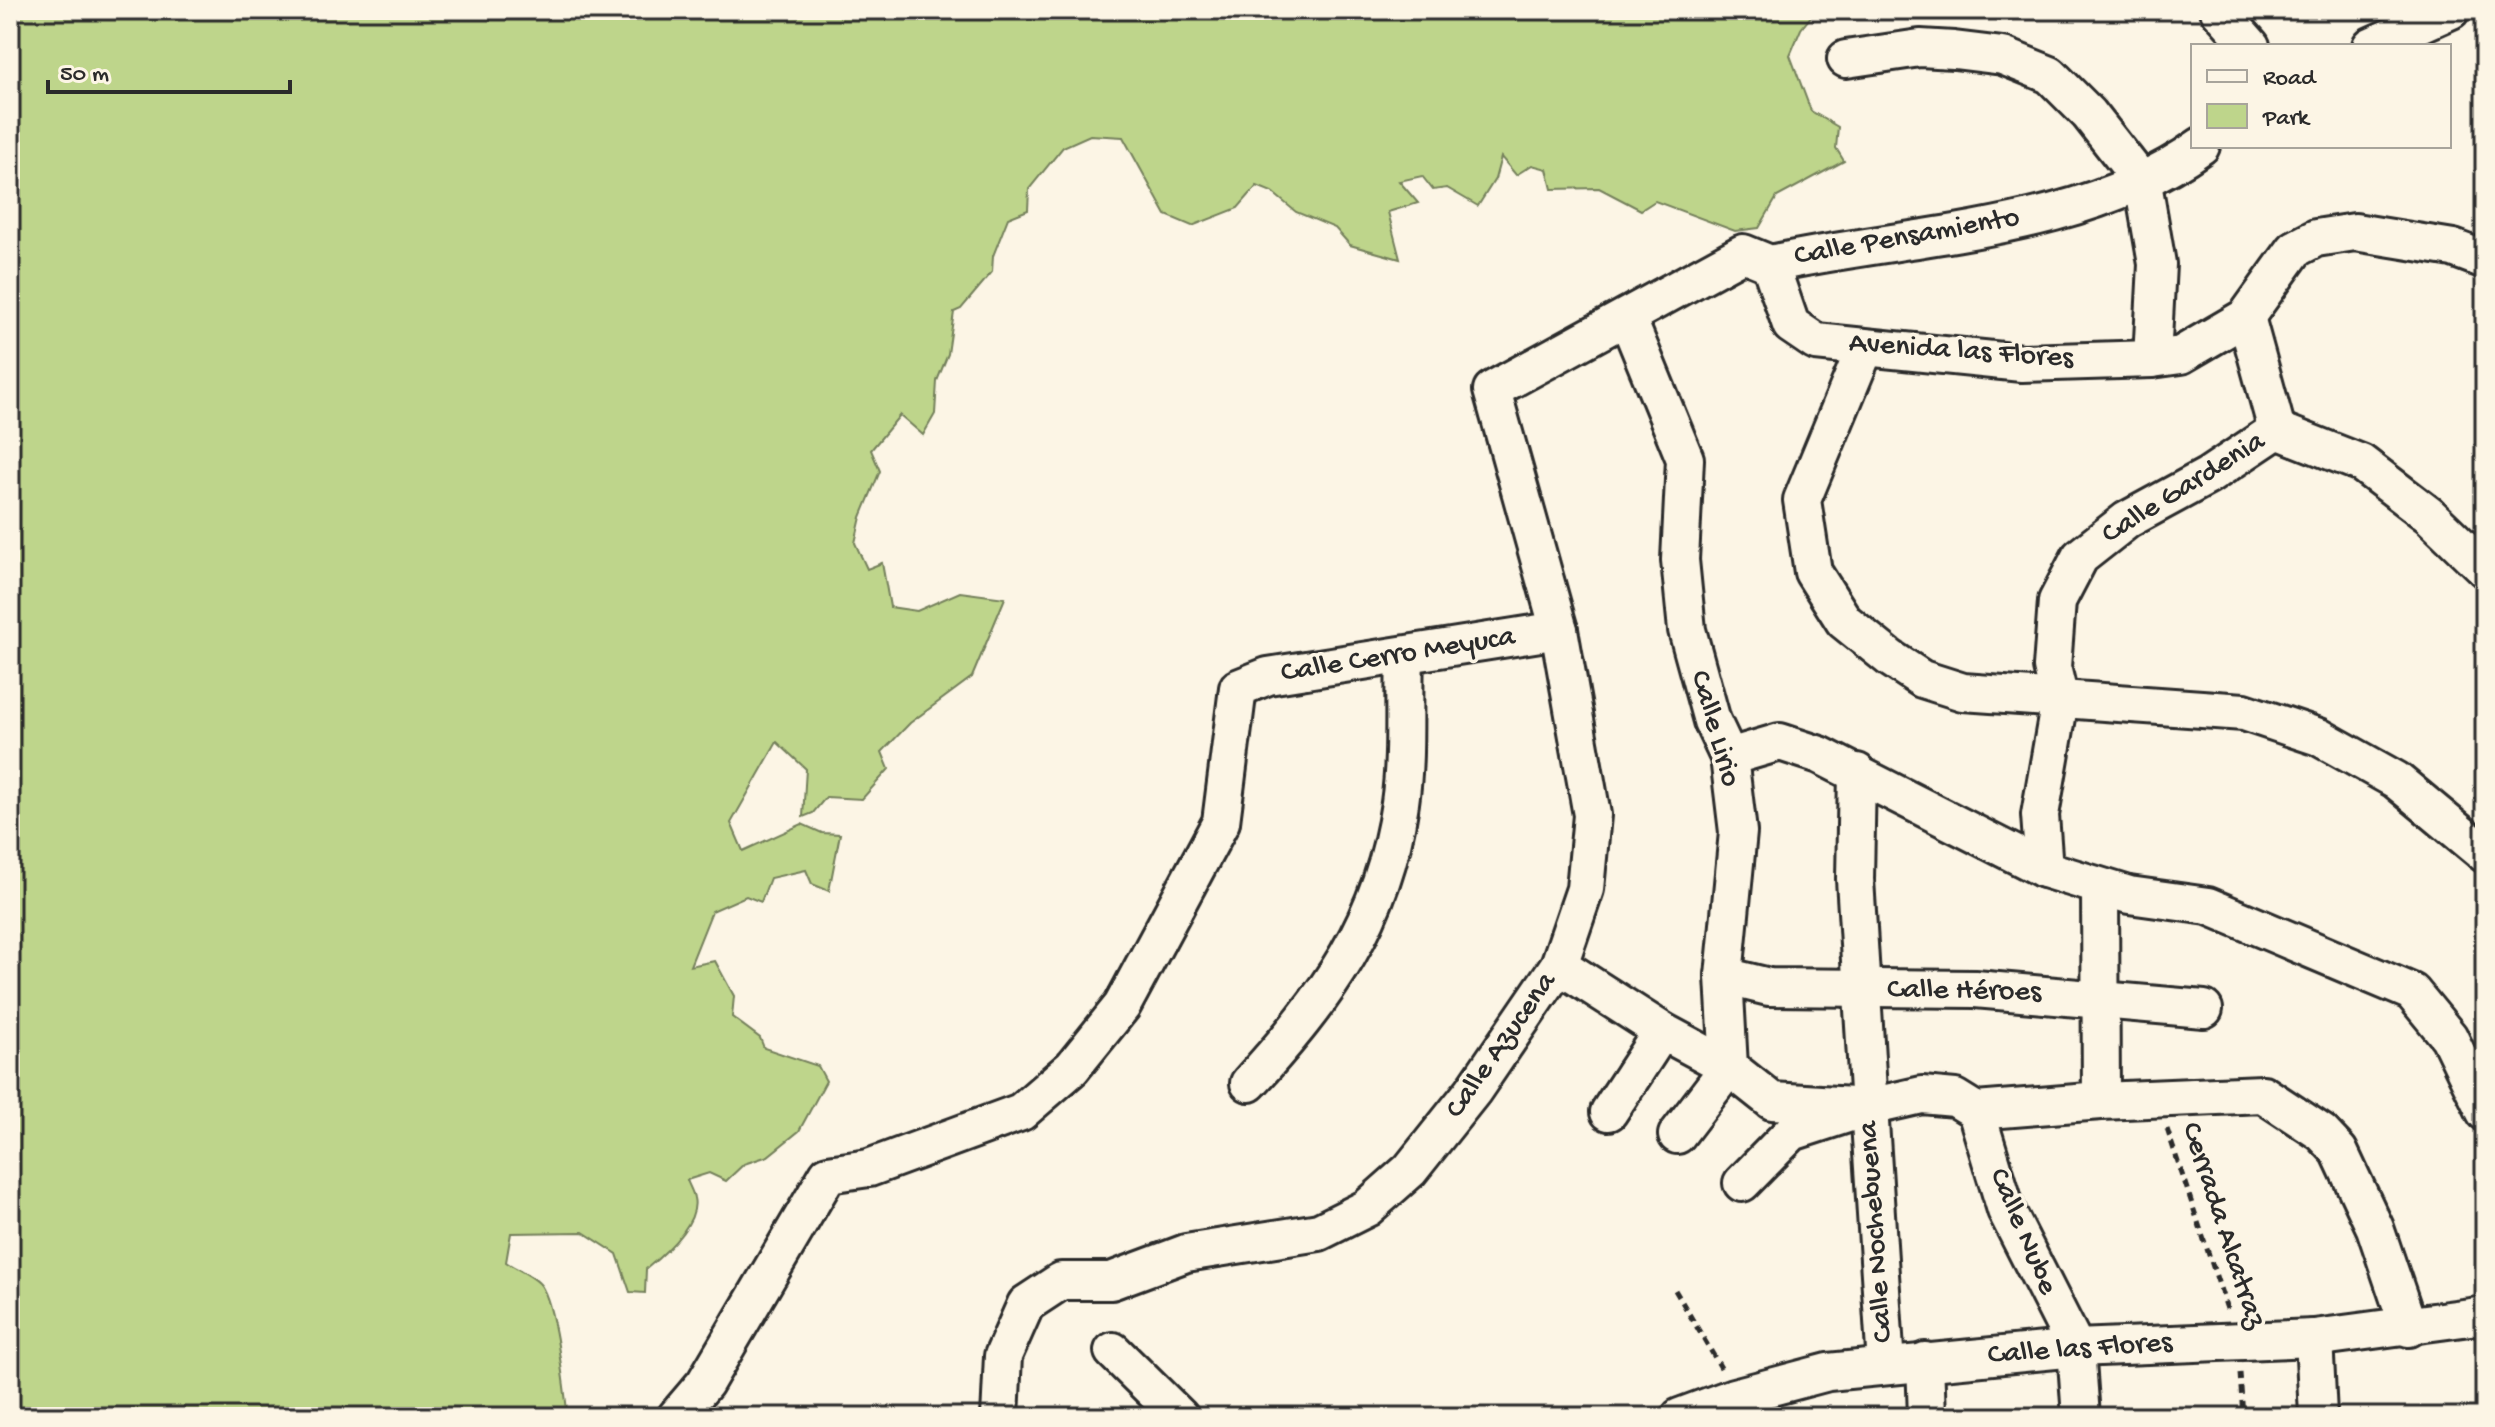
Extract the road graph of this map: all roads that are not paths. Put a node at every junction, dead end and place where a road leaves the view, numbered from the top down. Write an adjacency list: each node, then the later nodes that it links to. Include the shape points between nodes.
1 (2219, 10): 3 (street)
2 (2451, 10): 4 (street)
3 (2249, 44)
4 (2375, 44)
5 (1846, 59): 7 (street, via 1905,49 1954,50 2003,56 2050,75 2089,114)
6 (2198, 148): 7 (street, Calle Pensamiento)
7 (2143, 183): 9 (street, Calle Pensamiento, via 1987,227); 13 (street, via 2157,264)
8 (2485, 260): 11 (street, Avenida las Flores, via 2453,248 2355,232 2316,238 2295,249)
9 (1770, 264): 10 (street, Calle Pensamiento, via 1743,253); 12 (street, Avenida las Flores, via 1791,325 1816,342)
10 (1627, 317): 14 (street, Calle Pensamiento); 20 (street, Calle Lirio, via 1685,459 1680,560 1687,630 1712,721)
11 (2246, 317): 13 (street, Avenida las Flores, via 2181,355); 15 (street)
12 (1865, 348): 13 (street, Avenida las Flores, via 2022,363); 19 (street, via 1802,500 1813,572 1844,621 1922,679 1963,692)
13 (2152, 359)
14 (1492, 390): 17 (street, Calle Azucena)
15 (2277, 430): 16 (street, via 2361,463 2429,515); 19 (street, Calle Gardenia, via 2127,520 2080,557 2057,601 2052,667)
16 (2485, 569)
17 (1559, 630): 18 (street, Calle Cerro Meyuca); 25 (street, Calle Azucena, via 1592,815 1585,889)
18 (1405, 656): 32 (street, via 1400,802 1367,925 1303,1024); 49 (street, Calle Cerro Meyuca, via 1268,676 1238,688 1221,822 1122,1006 1072,1068 1021,1112 869,1168 828,1174 705,1383)
19 (2060, 700): 22 (street, via 2244,712 2319,737 2396,780); 23 (street, Calle Gardenia, via 2040,815)
20 (1729, 757): 21 (street, via 1780,742); 26 (street, Calle Lirio, via 1738,832)
21 (1857, 772): 23 (street); 27 (street, via 1855,879)
22 (2485, 854)
23 (2044, 869): 24 (street)
24 (2100, 887): 28 (street); 37 (street, via 2208,906 2412,992 2449,1037)
25 (1559, 965): 30 (street, Calle Nochebuena); 50 (street, Calle Azucena, via 1473,1091 1410,1170 1367,1208 1319,1232 1186,1253 1111,1281 1061,1281 1026,1304 1003,1356)
26 (1724, 976): 27 (street, Calle Héroes, via 1769,987); 31 (street, Calle Lirio)
27 (1862, 990): 28 (street, Calle Héroes, via 1975,989); 34 (street)
28 (2101, 997): 29 (street, Calle Héroes); 33 (street)
29 (2204, 1009)
30 (1662, 1031): 31 (street, Calle Nochebuena); 36 (street)
31 (1729, 1067): 34 (street, Calle Nochebuena, via 1772,1101); 38 (street)
32 (1249, 1083)
33 (2101, 1101): 35 (street); 41 (street, via 2263,1094 2322,1133 2339,1151 2375,1228)
34 (1869, 1107): 35 (street, via 1922,1095 1955,1098); 39 (street, via 1792,1132); 46 (street, Calle Nochebuena)
35 (1976, 1111): 43 (street, Calle Nube, via 2006,1210)
36 (1609, 1112)
37 (2485, 1112)
38 (1677, 1135)
39 (1742, 1183)
40 (2485, 1315): 41 (street, Calle las Flores)
41 (2409, 1328): 42 (street, Calle las Flores)
42 (2314, 1338): 43 (street, Calle las Flores); 48 (street)
43 (2076, 1348): 45 (street, Calle las Flores); 54 (street)
44 (1113, 1351): 51 (street)
45 (1925, 1361): 46 (street, Calle las Flores); 53 (street)
46 (1886, 1366): 47 (street, Calle las Flores, via 1828,1372)
47 (1737, 1407): 52 (street, Calle las Flores)
48 (2318, 1415)
49 (676, 1417)
50 (1000, 1417)
51 (1180, 1417)
52 (1680, 1417)
53 (1927, 1417)
54 (2081, 1417)

